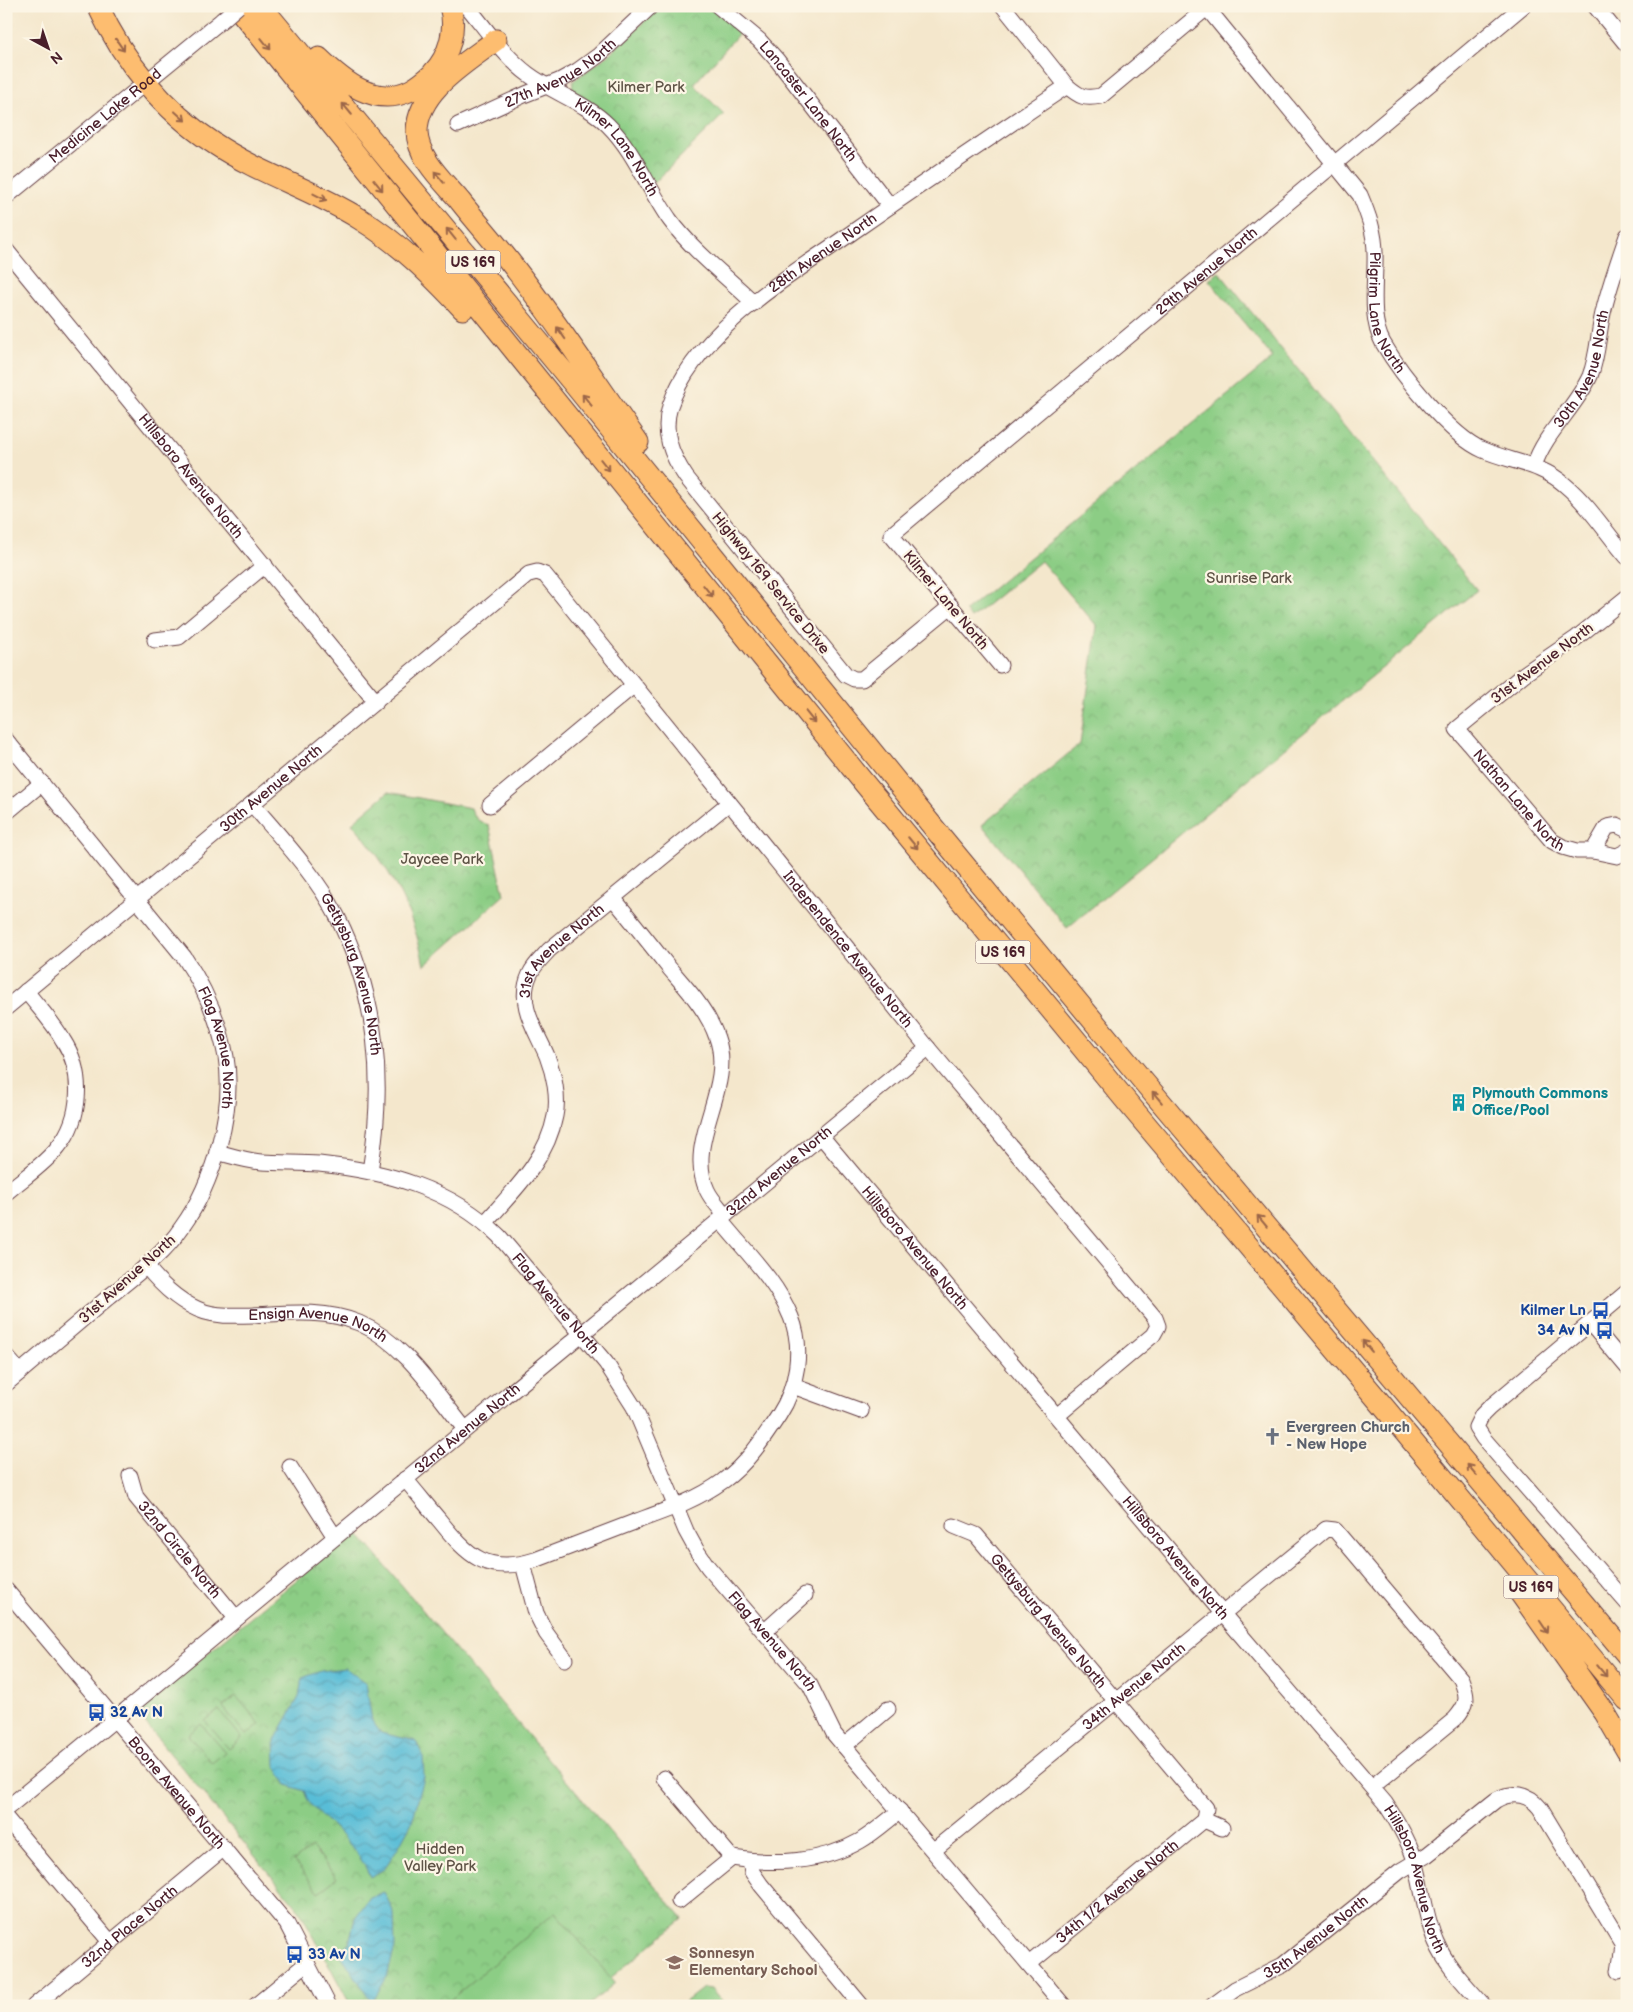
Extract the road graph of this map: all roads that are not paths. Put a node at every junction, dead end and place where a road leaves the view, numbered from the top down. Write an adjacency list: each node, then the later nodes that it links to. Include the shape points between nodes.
1 (98, 6): 16 (highway, one-way to 16, via 116,41)
2 (237, 6): 16 (street, Medicine Lake Road, bridge); 26 (highway, US 169, one-way to 26)
3 (260, 6): 29 (highway, US 169, one-way to 3)
4 (268, 6): 15 (highway, via 340,78 367,93 389,96 411,90)
5 (450, 6): 15 (highway, via 451,37 445,58)
6 (467, 6): 13 (street, Kilmer Lane North)
7 (651, 6): 17 (street, 27th Avenue North, via 599,55)
8 (718, 6): 22 (street, Lancaster Lane North, via 759,40 777,60)
9 (1003, 6): 18 (street)
10 (1523, 6): 20 (street, 29th Avenue North)
11 (1595, 6): 14 (street)
12 (1208, 7): 18 (street, via 1101,96 1087,98); 20 (street, Pilgrim Lane North)
13 (491, 35): 15 (highway); 17 (street, Kilmer Lane North, via 517,64); 29 (highway, one-way to 13, via 663,478 540,301 432,169 422,151 417,133 420,112 428,97)
14 (1627, 45)
15 (433, 73)
16 (145, 82): 21 (street, Medicine Lake Road); 26 (highway, one-way to 26, via 181,118 215,144 346,210 396,244 418,262)
17 (547, 86): 19 (street, 27th Avenue North); 25 (street, Kilmer Lane North, via 590,110 607,124 625,146 678,230)
18 (1067, 86): 22 (street, 28th Avenue North)
19 (458, 125)
20 (1335, 164): 27 (street, Pilgrim Lane North, via 1360,195 1371,223 1377,323 1393,359 1454,431 1480,448); 30 (street, 29th Avenue North)
21 (6, 197)
22 (890, 206): 25 (street, 28th Avenue North)
23 (1627, 236): 27 (street, 30th Avenue North, via 1608,293 1590,376 1578,398 1549,435)
24 (6, 250): 32 (street, Hillsboro Avenue North)
25 (754, 303): 28 (street, 28th Avenue North, via 720,332 698,358 670,406 667,438 671,452)
26 (575, 427): 74 (highway, US 169, one-way to 74, via 1127,1102)
27 (1534, 466): 31 (street, Pilgrim Lane North, via 1565,485)
28 (686, 477): 35 (street, Highway 169 Service Drive, via 846,675 854,679 862,679)
29 (684, 519): 78 (highway, US 169, one-way to 29, via 1136,1073)
30 (891, 535): 35 (street, Kilmer Lane North)
31 (1627, 557)
32 (265, 565): 36 (street, via 179,637); 39 (street, Hillsboro Avenue North)
33 (537, 572): 38 (street, Independence Avenue North, via 545,575); 39 (street, 30th Avenue North, via 529,574)
34 (1627, 597): 40 (street, 31st Avenue North)
35 (951, 606): 37 (street, Kilmer Lane North)
36 (155, 640)
37 (1000, 665)
38 (634, 686): 43 (street, Independence Avenue North); 45 (street)
39 (376, 702): 44 (street, 30th Avenue North)
40 (1457, 729): 48 (street, Nathan Lane North, via 1552,841 1577,851)
41 (6, 740): 42 (street, Flag Avenue North)
42 (42, 784): 46 (street); 51 (street, Flag Avenue North)
43 (729, 803): 50 (street, 31st Avenue North); 54 (street, Independence Avenue North)
44 (252, 804): 51 (street, 30th Avenue North); 57 (street, Gettysburg Avenue North, via 290,847 336,916 362,985 374,1033 378,1075 377,1118)
45 (490, 805)
46 (6, 813)
47 (1627, 830): 48 (street, via 1618,825 1607,827)
48 (1592, 851): 49 (street, Nathan Lane North, via 1617,856)
49 (1627, 851)
50 (612, 898): 59 (street, via 699,1003 718,1038 721,1073 701,1159 707,1190); 60 (street, 31st Avenue North, via 549,950 530,975 526,1006 553,1076 556,1115 540,1157)
51 (137, 899): 52 (street, 30th Avenue North); 56 (street, Flag Avenue North, via 194,971 214,1013 226,1060 224,1121)
52 (26, 992): 53 (street, 30th Avenue North); 58 (street, via 64,1041 72,1058 77,1100 74,1119 66,1137 44,1162)
53 (6, 1008)
54 (928, 1048): 55 (street, 32nd Avenue North); 71 (street, Independence Avenue North, via 1155,1318 1158,1326 1143,1344)
55 (821, 1136): 59 (street, 32nd Avenue North); 71 (street, Hillsboro Avenue North)
56 (218, 1152): 57 (street, Flag Avenue North, via 261,1162 319,1164); 61 (street, 31st Avenue North, via 209,1178 182,1228)
57 (370, 1171): 60 (street, Flag Avenue North, via 435,1191)
58 (6, 1193)
59 (722, 1217): 64 (street, 32nd Avenue North); 69 (street, via 784,1300 792,1319 798,1357)
60 (485, 1223): 64 (street, Flag Avenue North)
61 (146, 1266): 67 (street, 31st Avenue North); 72 (street, Ensign Avenue North, via 174,1294 206,1312 226,1316 317,1312 338,1316 378,1333 410,1361)
62 (1627, 1292): 63 (street)
63 (1590, 1323): 66 (street); 84 (street, via 1482,1415 1476,1427)
64 (581, 1334): 72 (street, 32nd Avenue North); 77 (street, Flag Avenue North, via 606,1363 634,1407)
65 (6, 1356): 67 (street)
66 (1627, 1367)
67 (20, 1372): 68 (street, 31st Avenue North)
68 (6, 1384)
69 (793, 1386): 70 (street); 77 (street, via 787,1403 740,1466 707,1492)
70 (861, 1411)
71 (1058, 1415): 85 (street, Hillsboro Avenue North)
72 (465, 1429): 76 (street, 32nd Avenue North)
73 (290, 1467): 80 (street)
74 (1438, 1472): 91 (highway, US 169, one-way to 91); 96 (highway, one-way to 96, via 1605,1713)
75 (130, 1476): 86 (street, 32nd Circle North, via 136,1497)
76 (406, 1479): 80 (street, 32nd Avenue North); 81 (street, via 468,1553 501,1566)
77 (676, 1506): 81 (street); 87 (street, Flag Avenue North, via 686,1531 708,1567)
78 (1503, 1507): 88 (highway); 89 (highway, US 169)
79 (954, 1526): 92 (street, Gettysburg Avenue North, via 976,1535)
80 (335, 1537): 86 (street, 32nd Avenue North)
81 (523, 1564): 90 (street, via 536,1613)
82 (6, 1590): 94 (street, Boone Avenue North)
83 (805, 1595): 87 (street)
84 (1627, 1603)
85 (1222, 1613): 92 (street, 34th Avenue North); 98 (street, Hillsboro Avenue North); 98 (street, 34th Avenue North, via 1326,1529 1335,1530 1461,1679 1467,1697 1456,1719)
86 (236, 1618): 94 (street, 32nd Avenue North)
87 (764, 1632): 95 (street, Flag Avenue North, via 810,1685 834,1734)
88 (1627, 1634)
89 (1627, 1655)
90 (565, 1659)
91 (1627, 1700)
92 (1116, 1701): 102 (street, Gettysburg Avenue North, via 1206,1808); 105 (street, 34th Avenue North)
93 (888, 1709): 95 (street)
94 (115, 1719): 99 (street, 32nd Avenue North); 104 (street, Boone Avenue North)
95 (844, 1746): 100 (street, Flag Avenue North)
96 (1627, 1751)
97 (664, 1778): 106 (street)
98 (1372, 1787): 108 (street, Hillsboro Avenue North, via 1394,1816)
99 (6, 1809)
100 (900, 1811): 105 (street, Flag Avenue North); 107 (street, via 861,1841 836,1852 785,1862)
101 (6, 1818): 110 (street)
102 (1204, 1820): 103 (street); 112 (street, 34th 1/2 Avenue North)
103 (1222, 1828)
104 (224, 1848): 110 (street, 32nd Place North); 111 (street, Boone Avenue North, via 287,1924)
105 (934, 1850): 112 (street, Flag Avenue North)
106 (732, 1858): 107 (street); 109 (street)
107 (750, 1861): 118 (street, via 752,1872 761,1885)
108 (1415, 1862): 113 (street, via 1505,1795 1534,1800 1623,1945); 114 (street, Hillsboro Avenue North, via 1436,1941); 120 (street, 35th Avenue North, via 1283,1966 1235,1989)
109 (679, 1901)
110 (111, 1943): 115 (street, 32nd Place North)
111 (307, 1963): 116 (street); 117 (street, Boone Avenue North)
112 (1029, 1964): 119 (street, Flag Avenue North)
113 (1619, 1971)
114 (1477, 2003)
115 (34, 2006)
116 (255, 2006)
117 (329, 2006)
118 (862, 2006)
119 (1064, 2006)
120 (1212, 2006)

